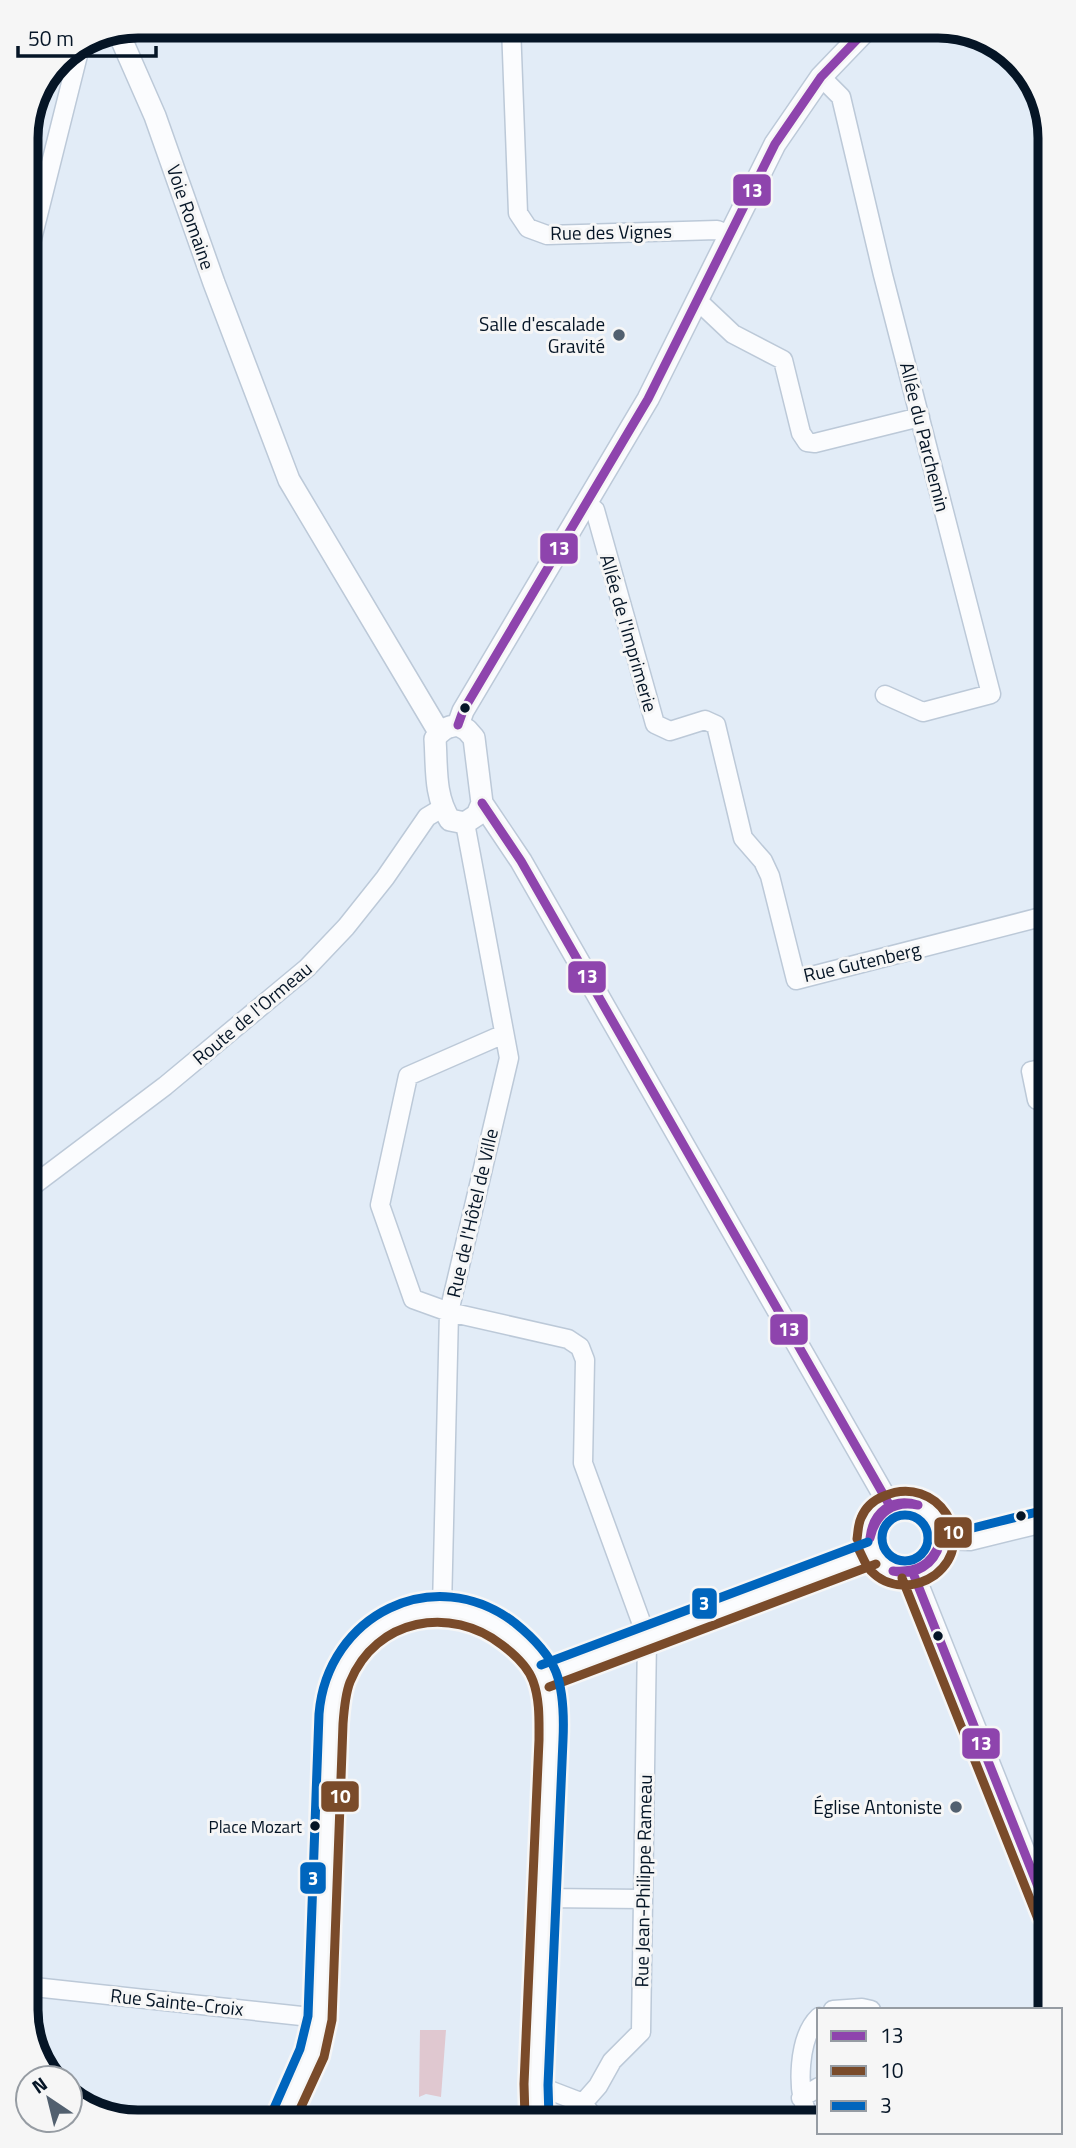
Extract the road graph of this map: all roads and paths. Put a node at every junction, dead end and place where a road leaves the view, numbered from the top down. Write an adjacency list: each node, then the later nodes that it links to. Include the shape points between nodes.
1 (511, 38): 7 (street, Rue des Vignes, via 518,213 528,228 547,235 717,230)
2 (858, 39): 5 (street)
3 (122, 40): 12 (street, Voie Romaine, via 289,480)
4 (77, 60): 6 (street)
5 (821, 77): 7 (street, via 775,144); 9 (street, Allée du Parchemin, via 841,97)
6 (39, 211)
7 (730, 235): 8 (street)
8 (698, 300): 9 (street, via 733,334 783,360 807,442); 10 (street, via 648,399)
9 (920, 417): 11 (street, Allée du Parchemin, via 991,694 923,712)
10 (586, 504): 12 (street, via 464,711); 16 (street, Allée de l'Imprimerie, via 594,510 655,724 670,731 705,720 716,725 743,838)
11 (885, 695)
12 (449, 728): 13 (street, Voie Romaine, via 467,730 474,738); 14 (street, via 435,739)
13 (482, 803): 15 (street, via 477,815); 23 (street, via 521,861)
14 (442, 808): 15 (street, via 450,820); 21 (street, Route de l'Ormeau, via 427,817 346,927 307,968 165,1086)
15 (465, 824): 18 (street, Rue de l'Hôtel de Ville)
16 (763, 861): 17 (street, Rue Gutenberg, via 796,980)
17 (1038, 918)
18 (504, 1034): 22 (street, Rue de l'Hôtel de Ville, via 509,1058); 22 (street, via 408,1076 380,1205 413,1299)
19 (1038, 1070): 20 (street, via 1031,1071)
20 (1037, 1100)
21 (38, 1181)
22 (449, 1312): 28 (street, Rue de l'Hôtel de Ville); 29 (street, via 568,1339 583,1353 583,1463)
23 (890, 1506): 25 (street, via 901,1502 925,1508 939,1527); 26 (street, via 870,1531)
24 (1038, 1524): 25 (street, via 970,1541)
25 (941, 1540): 27 (street, via 932,1561)
26 (872, 1553): 27 (street, via 889,1570); 29 (street)
27 (913, 1573): 31 (street)
28 (442, 1608): 30 (street, via 505,1629); 35 (street, via 413,1611 376,1629 360,1644 336,1683)
29 (647, 1638): 30 (street); 33 (street, Rue Jean-Philippe Rameau)
30 (544, 1676): 32 (street, via 550,1704)
31 (1038, 1886)
32 (544, 1898): 33 (street); 37 (street)
33 (643, 1899): 43 (street, Rue Jean-Philippe Rameau, via 641,2032 612,2061)
34 (38, 1987): 35 (street, Rue Sainte-Croix)
35 (320, 2018): 40 (street, via 312,2053)
36 (817, 2020): 39 (street, via 807,2034)
37 (536, 2085): 41 (street); 42 (street)
38 (817, 2088): 39 (street)
39 (801, 2098): 44 (street)
40 (287, 2109)
41 (537, 2110)
42 (587, 2110)
43 (588, 2110)
44 (806, 2110)

